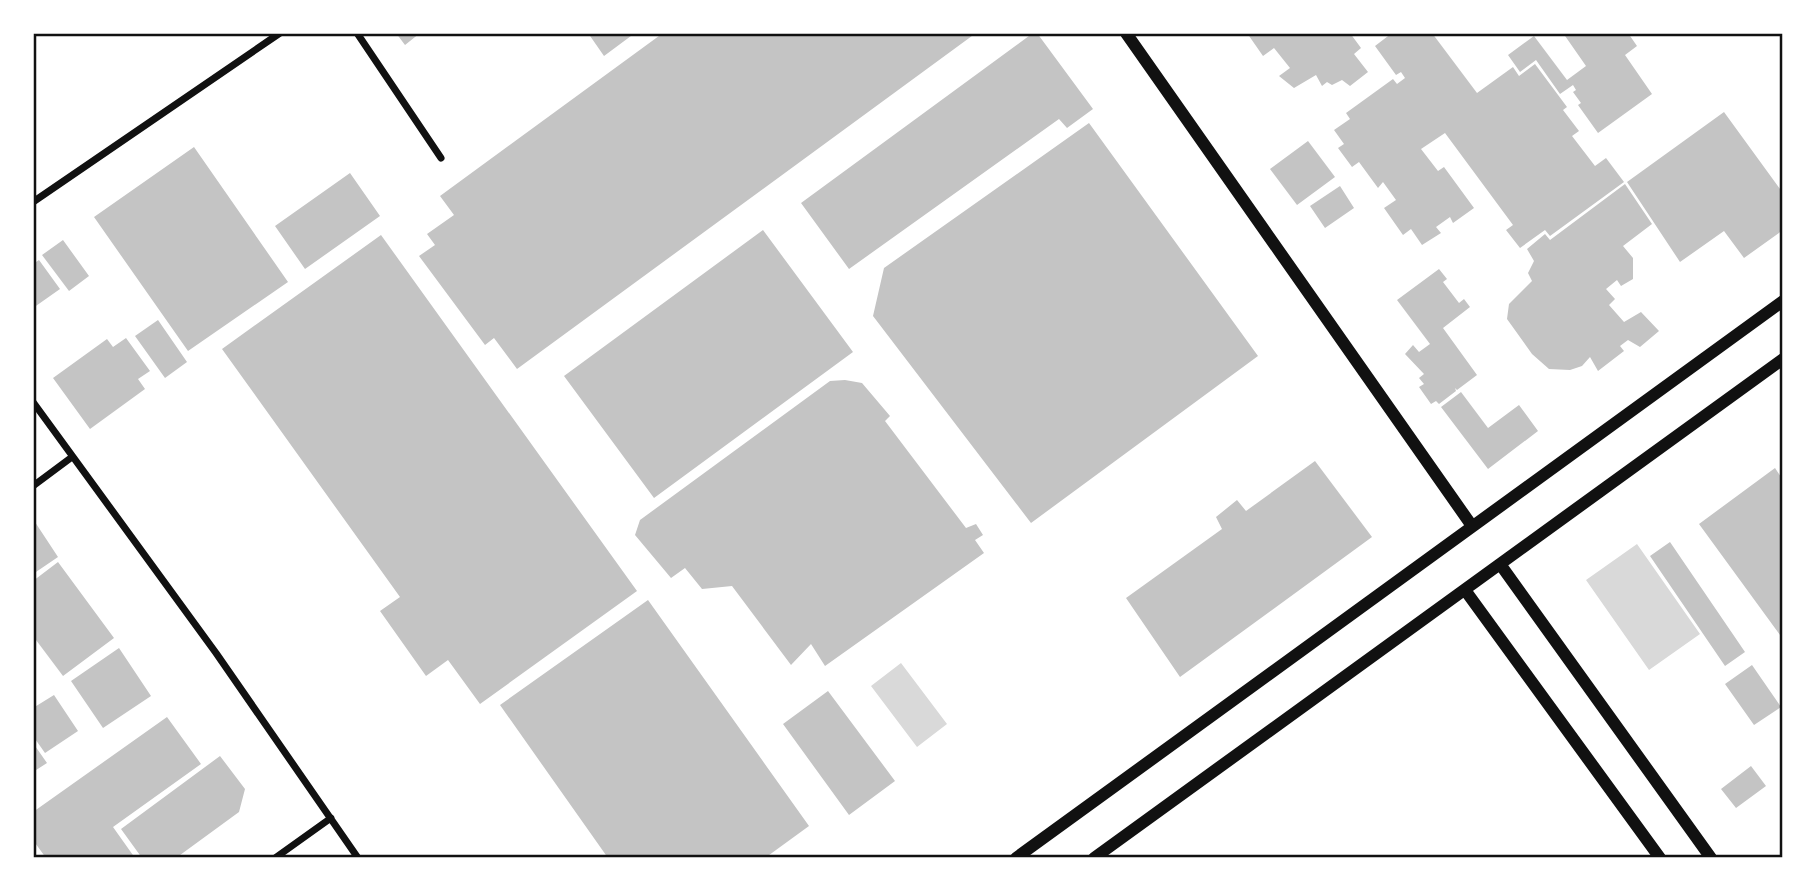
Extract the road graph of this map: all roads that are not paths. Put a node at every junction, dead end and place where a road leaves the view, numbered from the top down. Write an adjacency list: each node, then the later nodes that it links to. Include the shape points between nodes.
1 (280, 33): 5 (street)
2 (357, 33): 4 (street)
3 (1126, 33): 11 (street)
4 (441, 158)
5 (33, 202)
6 (1783, 301): 11 (street)
7 (1783, 359): 12 (street)
8 (33, 402): 9 (street)
9 (72, 457): 10 (street); 14 (street)
10 (33, 486)
11 (1472, 526): 17 (street)
12 (1500, 564): 13 (street); 20 (street)
13 (1465, 590): 18 (street); 19 (street)
14 (331, 818): 15 (street); 16 (street)
15 (275, 858)
16 (358, 858)
17 (1016, 858)
18 (1094, 858)
19 (1660, 858)
20 (1711, 858)

